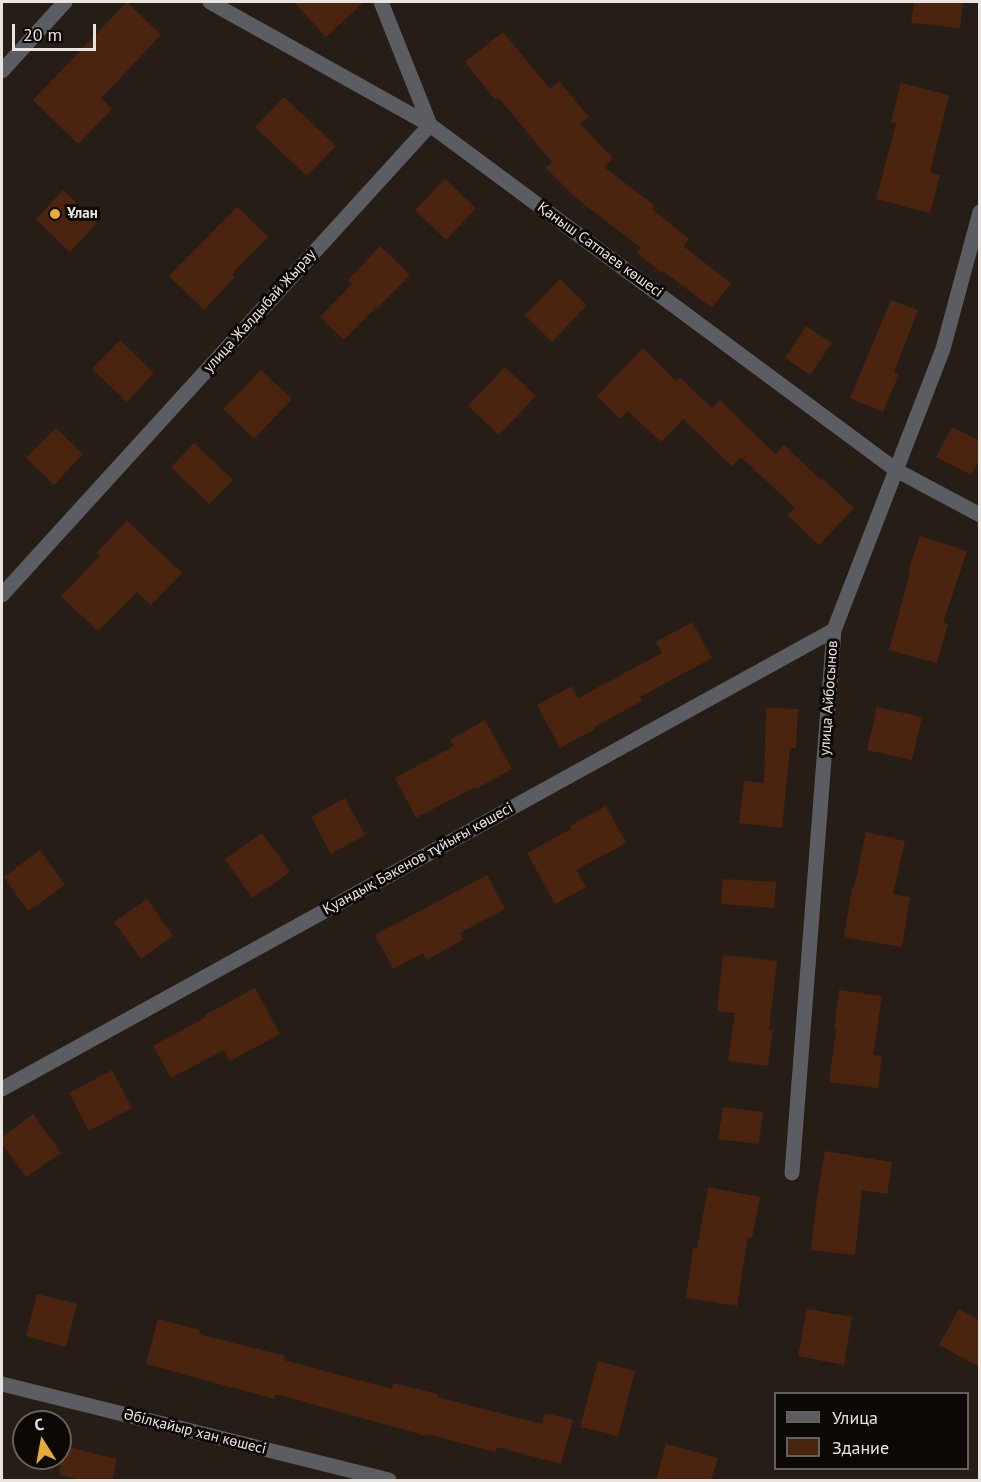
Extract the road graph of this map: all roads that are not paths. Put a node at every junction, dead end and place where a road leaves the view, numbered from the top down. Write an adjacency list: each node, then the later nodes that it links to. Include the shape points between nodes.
1 (65, 2): 4 (street)
2 (210, 2): 5 (street, Қаныш Сатпаев көшесі)
3 (381, 2): 5 (street)
4 (2, 71)
5 (430, 125): 7 (street, Қаныш Сатпаев көшесі); 9 (street, улица Жалдыбай Жырау)
6 (980, 212): 7 (street, улица Айбосынов, via 943,349)
7 (896, 470): 8 (street, Қаныш Сатпаев көшесі); 10 (street, улица Айбосынов)
8 (980, 515)
9 (2, 595)
10 (834, 630): 11 (street, Қуандық Бәкенов тұйығы көшесі); 12 (street, улица Айбосынов)
11 (2, 1089)
12 (792, 1173)
13 (2, 1384): 14 (street, Әбілқайыр хан көшесі)
14 (388, 1480)

